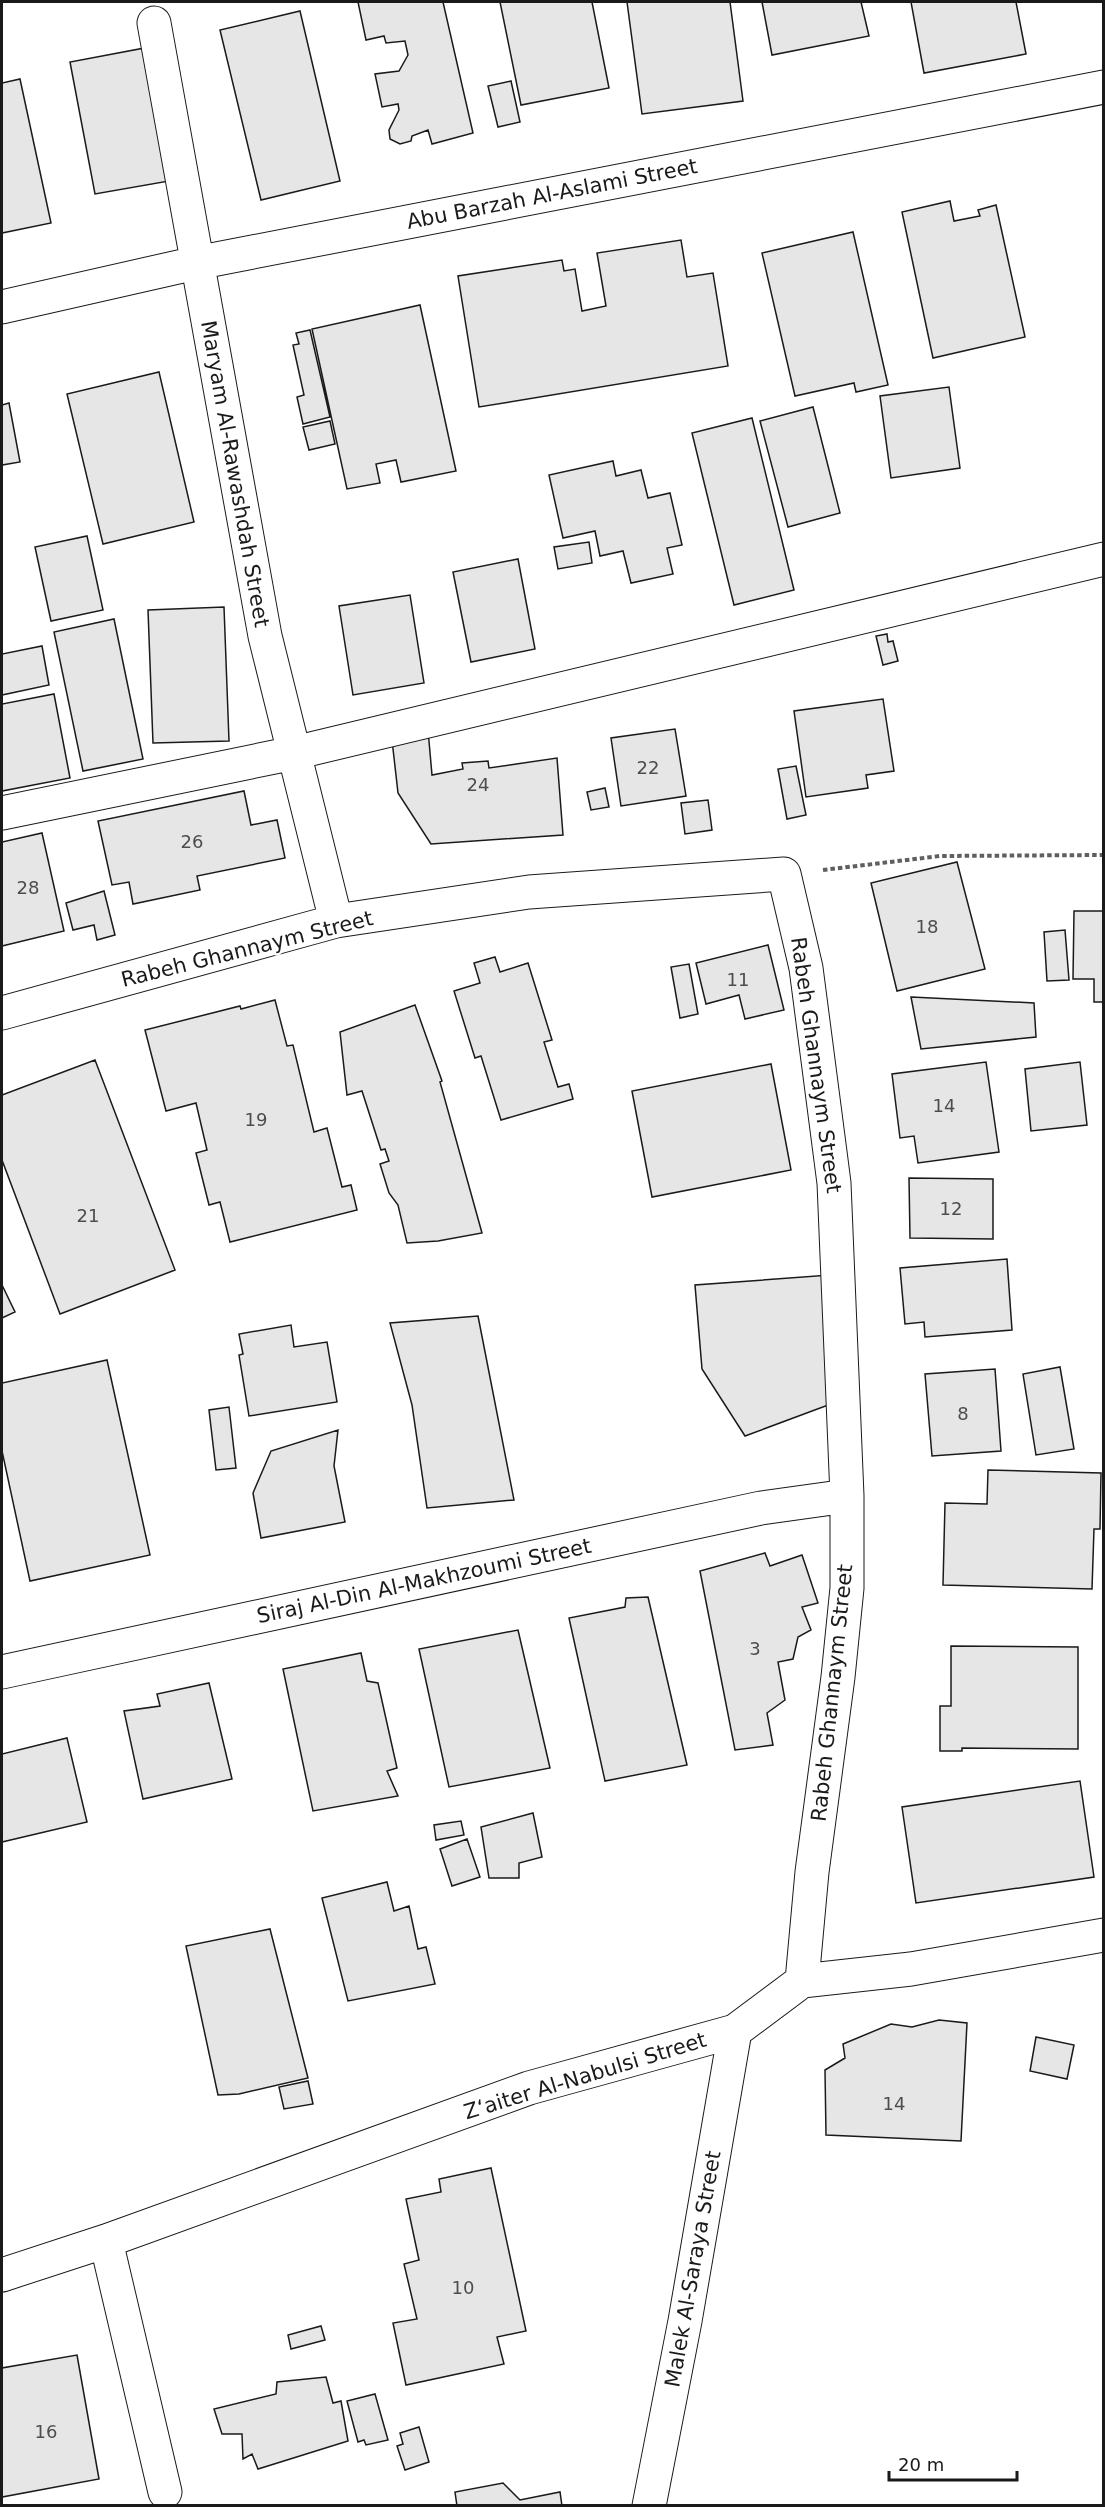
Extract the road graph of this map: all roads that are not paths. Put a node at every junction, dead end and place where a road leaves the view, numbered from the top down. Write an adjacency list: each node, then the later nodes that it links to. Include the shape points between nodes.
1 (154, 23): 3 (street, Maryam Al-Rawashdah Street)
2 (1104, 87): 3 (street, Abu Barzah Al-Aslami Street)
3 (196, 263): 4 (street, Abu Barzah Al-Aslami Street); 6 (street, Maryam Al-Rawashdah Street, via 265,636)
4 (2, 307)
5 (1104, 559): 6 (street)
6 (294, 753): 7 (street); 8 (street, Maryam Al-Rawashdah Street)
7 (2, 813)
8 (336, 921): 9 (street, Rabeh Ghannaym Street); 10 (street, Rabeh Ghannaym Street, via 529,892 784,874 806,968 834,1183)
9 (2, 1013)
10 (847, 1496): 11 (street, Siraj Al-Din Al-Makhzoumi Street, via 761,1508); 13 (street, Rabeh Ghannaym Street, via 847,1588)
11 (2, 1672)
12 (1104, 1935): 13 (street, via 911,1970)
13 (802, 1981): 14 (street, Z‘aiter Al-Nabulsi Street)
14 (735, 2031): 15 (street, Z‘aiter Al-Nabulsi Street, via 529,2088); 18 (street, Malek Al-Saraya Street)
15 (106, 2241): 16 (street, Z‘aiter Al-Nabulsi Street); 17 (street)
16 (2, 2275)
17 (165, 2492)
18 (649, 2505)

